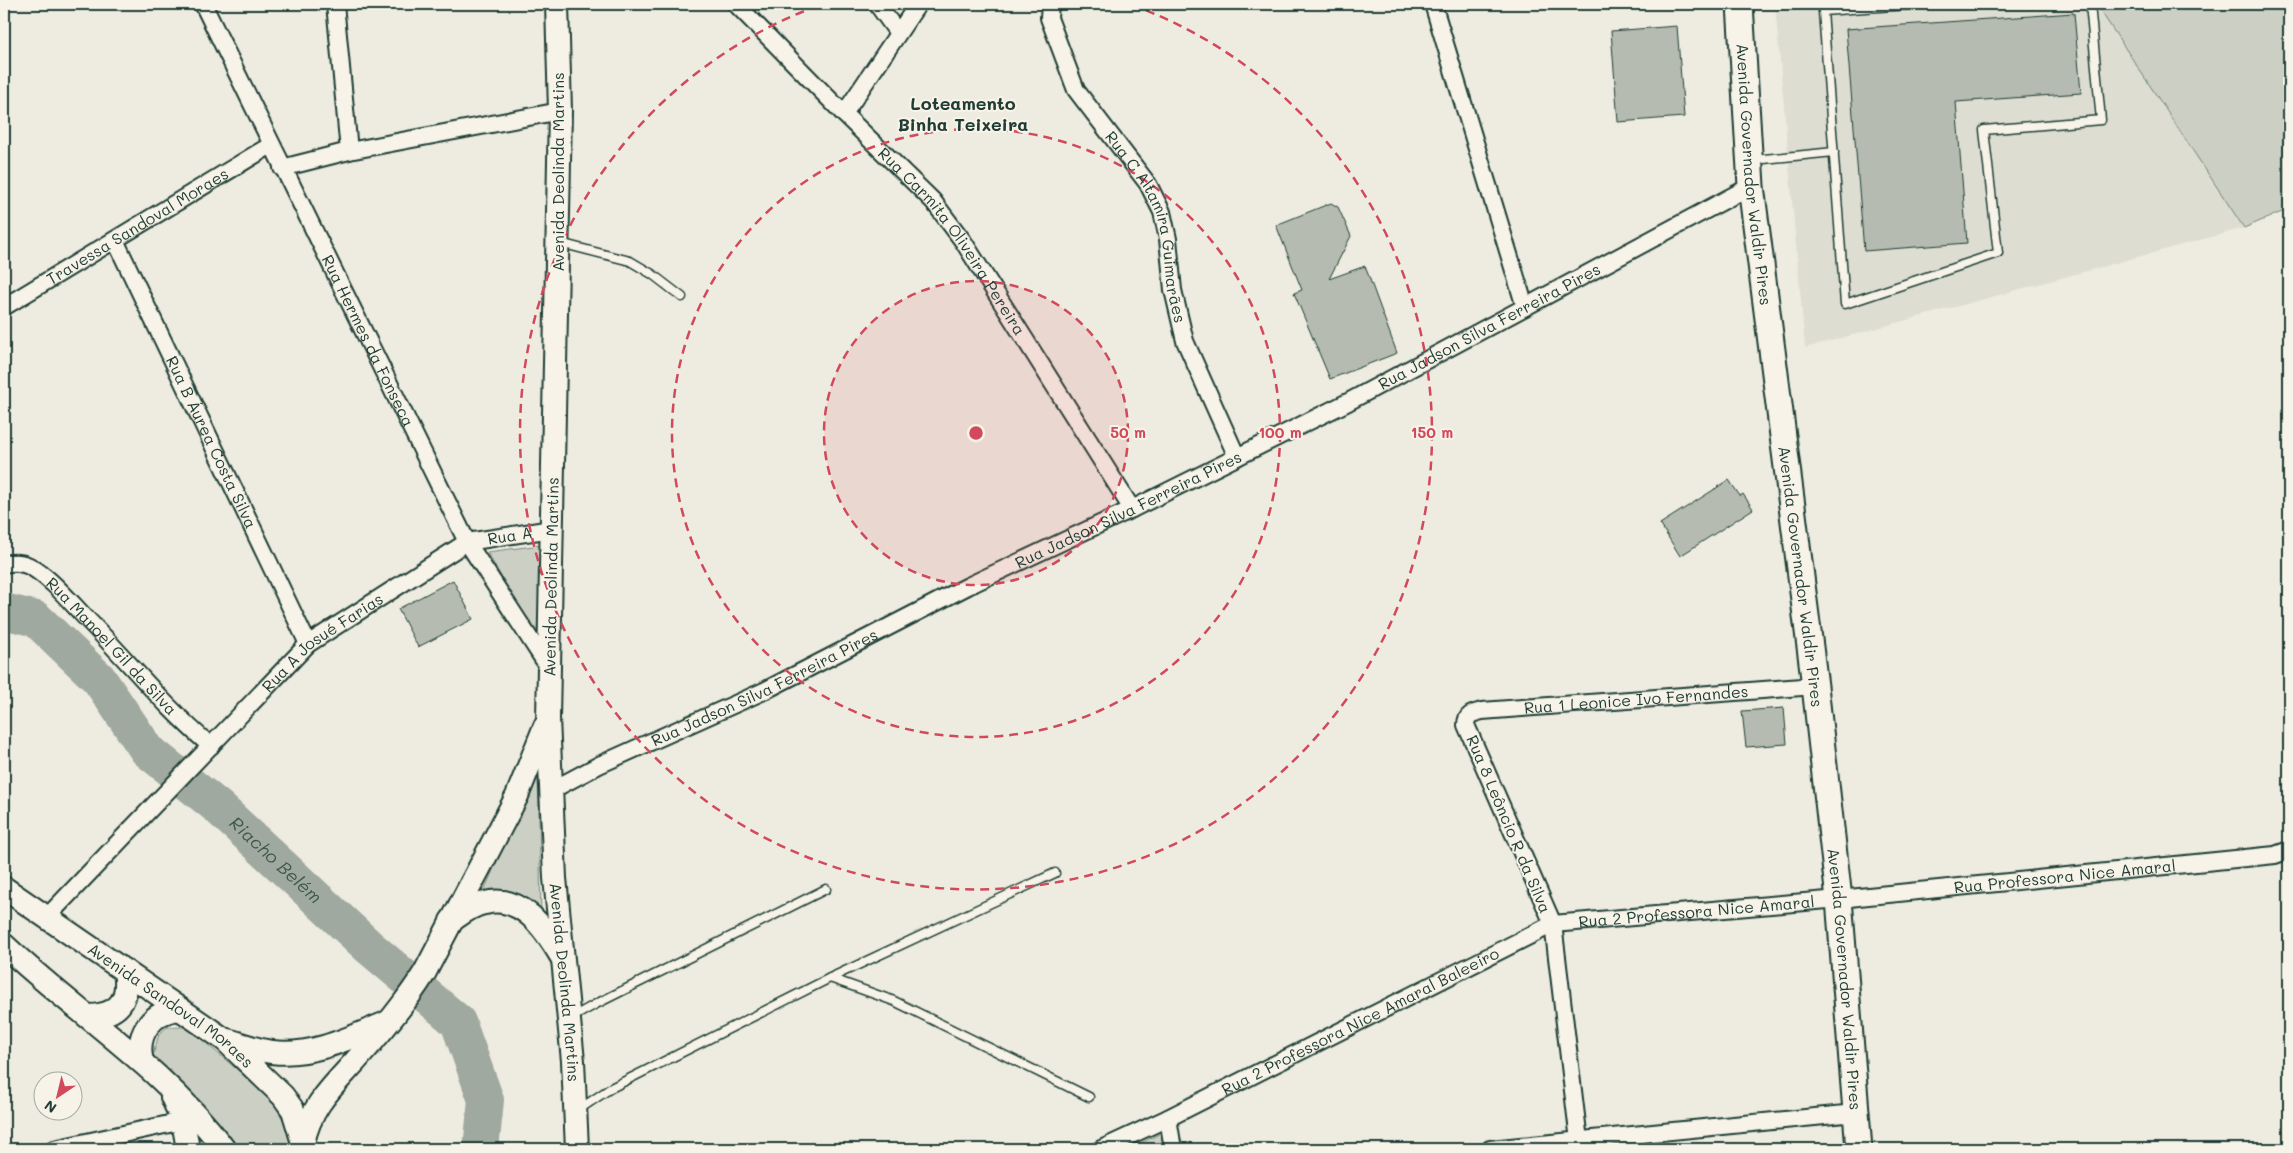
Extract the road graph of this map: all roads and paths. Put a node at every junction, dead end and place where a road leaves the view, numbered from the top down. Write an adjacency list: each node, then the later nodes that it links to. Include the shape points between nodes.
1 (203, 4): 15 (street, Rua Hermes da Fonseca)
2 (335, 4): 16 (street)
3 (557, 4): 13 (main road, Avenida Deolinda Martins)
4 (736, 4): 14 (street, Rua Carmita Oliveira Pereira)
5 (877, 4): 12 (street)
6 (918, 4): 12 (street)
7 (1050, 4): 26 (street, Rua C Altamira Guimarães, via 1049,18 1076,90 1148,184 1162,212 1173,290 1185,341)
8 (1434, 4): 24 (street)
9 (1740, 4): 18 (main road, Avenida Governador Waldir Pires)
10 (1922, 4): 17 (lane, via 1823,11)
11 (2090, 4): 17 (lane, via 2101,120 1984,130 1998,253 1845,304)
12 (898, 33): 14 (street)
13 (560, 111): 16 (street); 22 (main road, Avenida Deolinda Martins)
14 (844, 114): 27 (street, Rua Carmita Oliveira Pereira, via 933,201 957,233)
15 (271, 145): 19 (street, Rua Hermes da Fonseca); 21 (street, Travessa Sandoval Moraes)
16 (350, 152): 19 (street)
17 (1834, 152): 18 (lane)
18 (1750, 161): 20 (main road, Avenida Governador Waldir Pires)
19 (282, 168): 29 (street, Rua Hermes da Fonseca)
20 (1751, 186): 24 (street, Rua Jadson Silva Ferreira Pires); 33 (main road, Avenida Governador Waldir Pires)
21 (115, 240): 25 (street, Travessa Sandoval Moraes); 31 (street, Rua B Áurea Costa Silva)
22 (558, 243): 23 (lane, via 630,261); 28 (main road, Avenida Deolinda Martins)
23 (682, 297)
24 (1525, 307): 26 (street, Rua Jadson Silva Ferreira Pires, via 1348,402)
25 (4, 308)
26 (1236, 457): 27 (street, Rua Jadson Silva Ferreira Pires)
27 (1132, 509): 37 (street, Rua Jadson Silva Ferreira Pires)
28 (552, 529): 29 (street, Rua A); 32 (main road, Avenida Deolinda Martins)
29 (467, 542): 31 (street, Rua A Josué Farias); 32 (street, Rua Hermes da Fonseca)
30 (4, 564): 36 (street, Rua Manoel Gil da Silva, via 18,562 32,567 48,580 132,665 171,710)
31 (308, 644): 36 (street, Rua A Josué Farias)
32 (549, 668): 34 (main road, Avenida Deolinda Martins)
33 (1815, 686): 35 (street, Rua 1 Leonice Ivo Fernandes, via 1482,711 1468,717); 42 (main road, Avenida Governador Waldir Pires)
34 (548, 718): 37 (main road, Avenida Deolinda Martins); 44 (main road, via 517,796)
35 (1466, 724): 45 (street, Rua 8 Leôncio R da Silva)
36 (211, 746): 43 (street, Rua A Josué Farias)
37 (552, 790): 47 (main road, Avenida Deolinda Martins, via 555,878)
38 (2289, 850): 42 (street, Rua Professora Nice Amaral, via 2275,855)
39 (1055, 873): 49 (lane)
40 (4, 888): 43 (main road, Avenida Sandoval Moraes)
41 (826, 889): 52 (lane)
42 (1839, 899): 45 (street, Rua 2 Professora Nice Amaral); 59 (main road, Avenida Governador Waldir Pires)
43 (47, 917): 48 (main road, Avenida Sandoval Moraes)
44 (450, 920): 47 (main road, via 477,905 501,902 521,909 538,921); 53 (main road, via 425,972)
45 (1552, 924): 60 (street, Rua 2 Professora Nice Amaral Baleeiro); 62 (street, Rua 8 Leôncio R da Silva)
46 (7, 952): 51 (main road)
47 (563, 959): 52 (main road, Avenida Deolinda Martins)
48 (125, 971): 50 (main road, Avenida Sandoval Moraes); 51 (main road, via 128,989 124,997 113,1010 102,1016)
49 (830, 978): 57 (lane, via 894,1000); 58 (lane, via 611,1088)
50 (180, 1009): 54 (main road, Avenida Sandoval Moraes); 55 (main road, via 170,1009 147,1024 139,1051)
51 (87, 1016): 55 (main road)
52 (570, 1019): 58 (main road, Avenida Deolinda Martins)
53 (390, 1022): 54 (main road, via 302,1052 271,1052); 63 (main road, via 318,1103 307,1125)
54 (225, 1040): 63 (main road, Avenida Sandoval Moraes, via 283,1096 293,1110)
55 (142, 1062): 56 (main road)
56 (168, 1087): 61 (main road); 66 (main road, via 206,1124)
57 (1089, 1096)
58 (577, 1112): 67 (main road, Avenida Deolinda Martins)
59 (1855, 1113): 62 (street); 71 (main road, Avenida Governador Waldir Pires)
60 (1168, 1118): 68 (street, Rua 2 Professora Nice Amaral Baleeiro); 69 (street)
61 (183, 1121): 64 (street); 65 (main road)
62 (1579, 1145): 70 (street)
63 (304, 1146)
64 (54, 1149)
65 (188, 1149)
66 (224, 1149)
67 (577, 1149)
68 (1101, 1149)
69 (1173, 1149)
70 (1490, 1149)
71 (1859, 1149)

